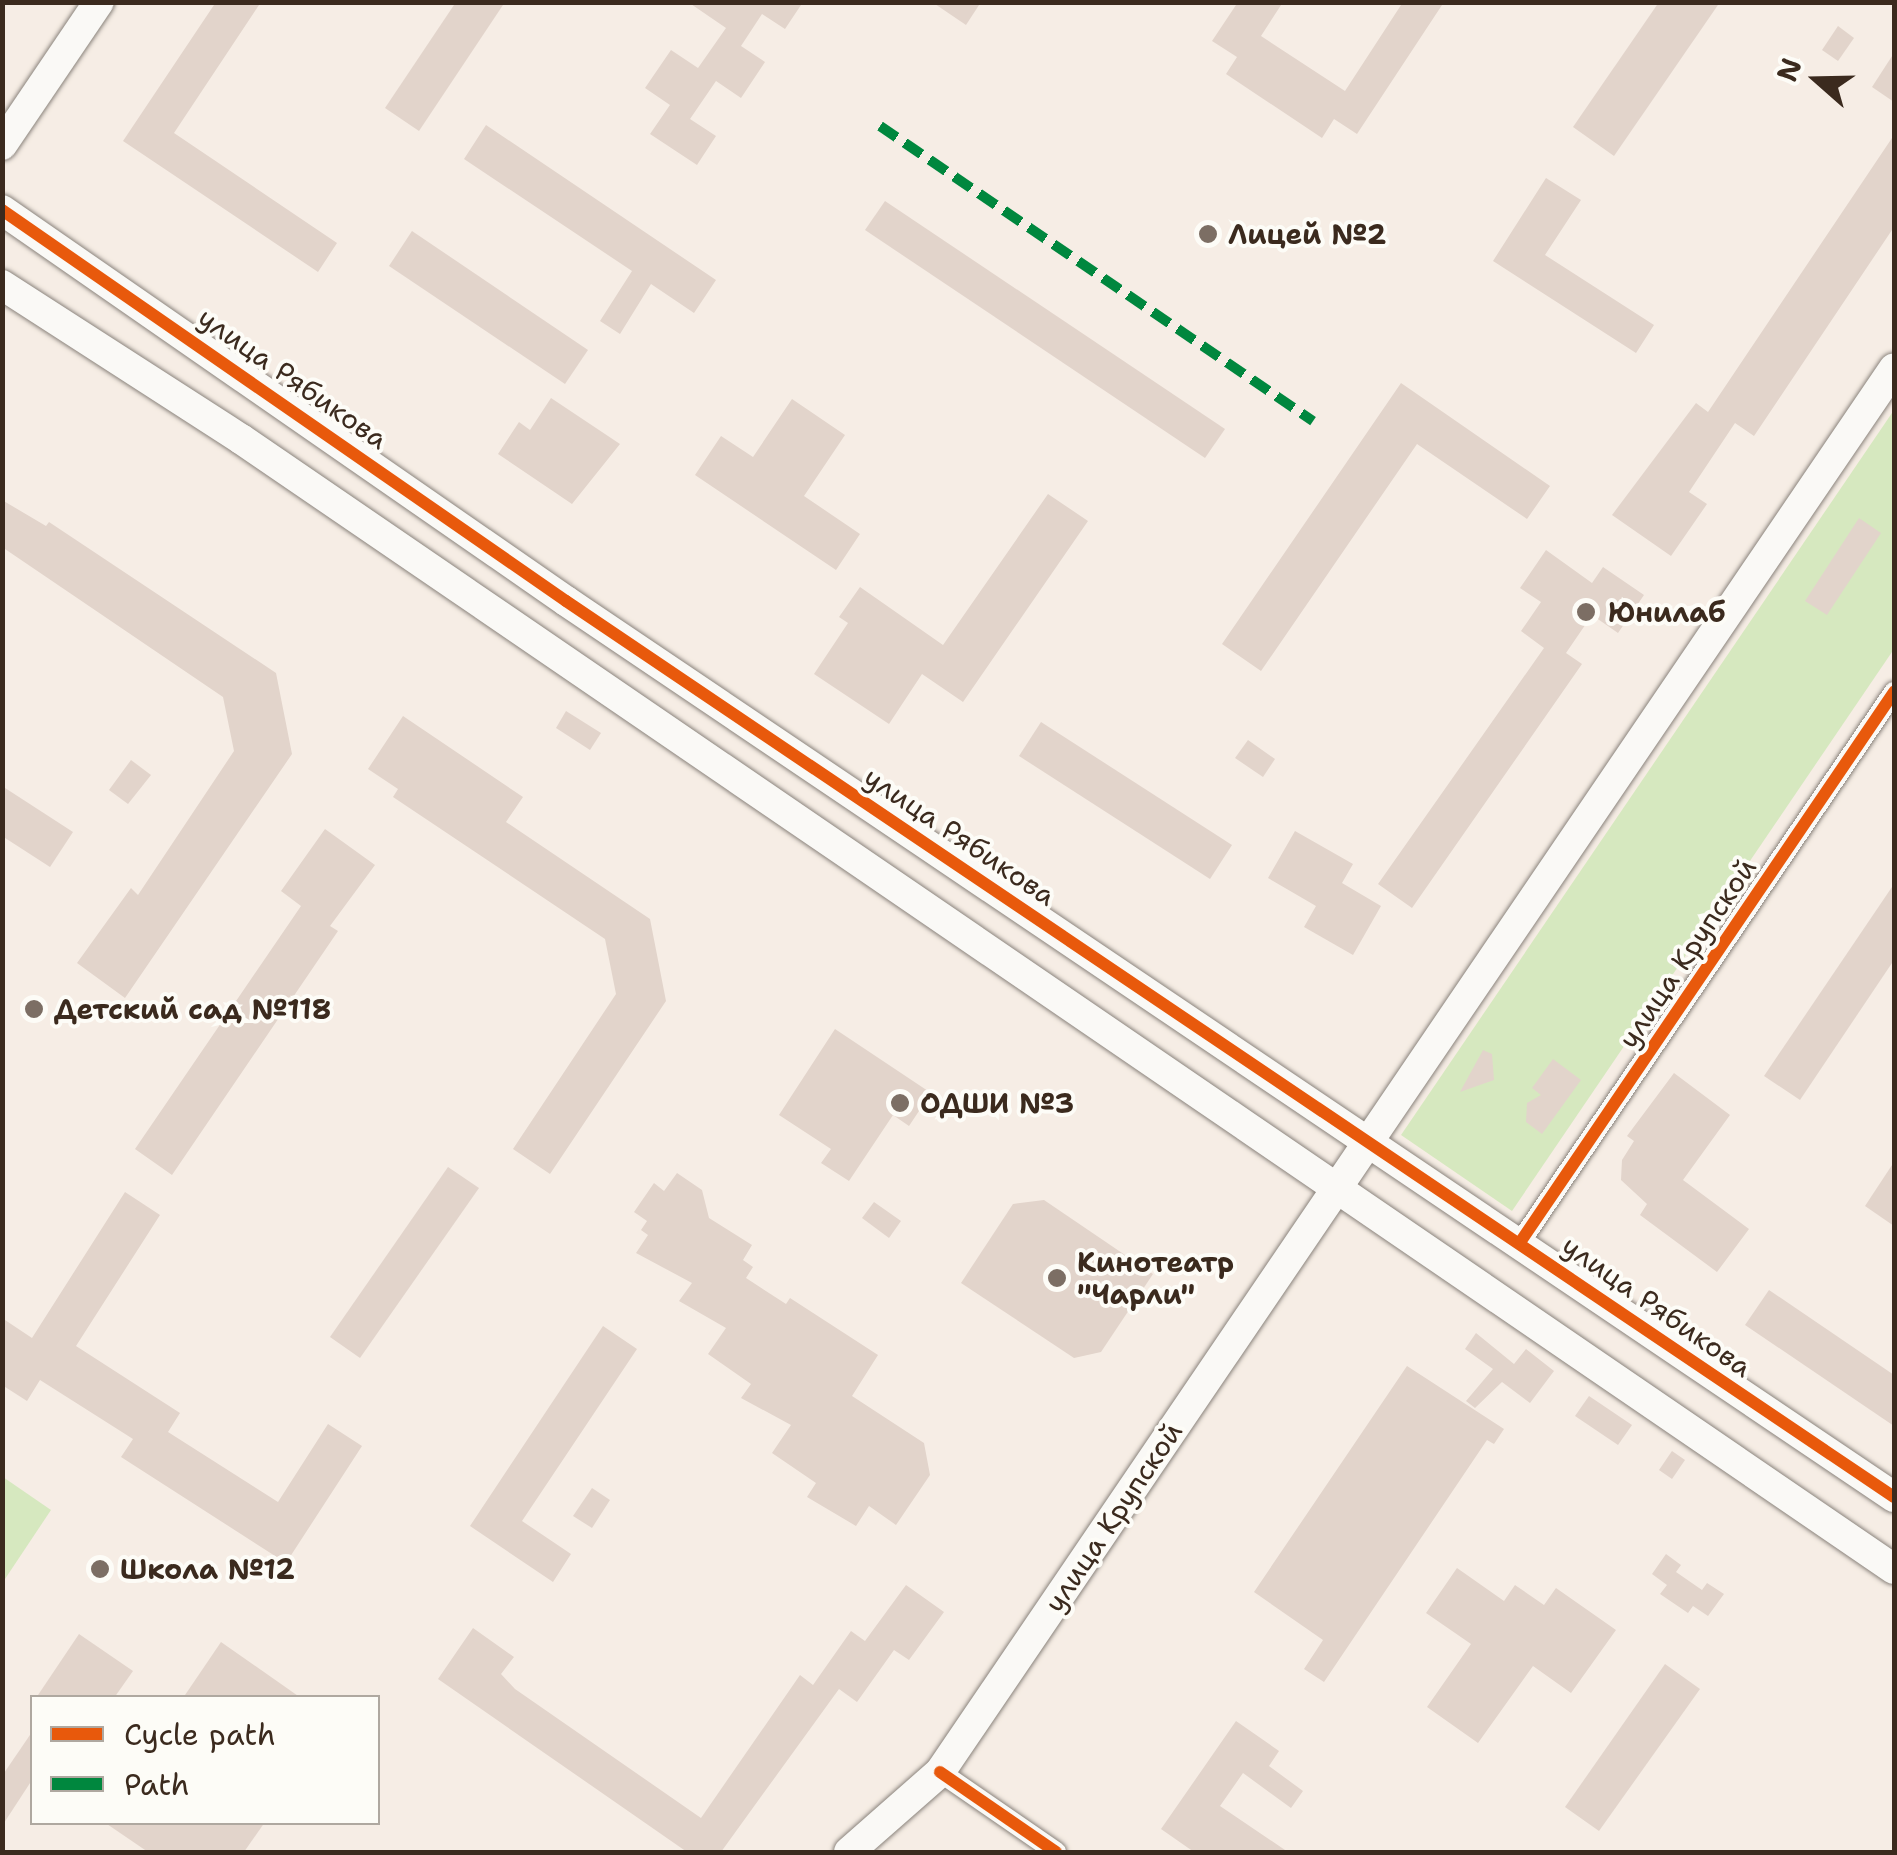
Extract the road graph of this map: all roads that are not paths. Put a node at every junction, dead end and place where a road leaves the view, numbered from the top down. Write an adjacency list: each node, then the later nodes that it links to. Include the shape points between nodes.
1 (98, 2): 2 (street)
2 (2, 145)
3 (2, 210): 7 (street, улица Рябикова, via 566,601)
4 (2, 286): 8 (street, via 241,439)
5 (1894, 368): 7 (street, улица Крупской)
6 (1894, 692): 9 (street, улица Крупской)
7 (1370, 1143): 8 (street, улица Крупской); 9 (street, улица Рябикова)
8 (1337, 1187): 11 (street); 12 (street, улица Крупской)
9 (1522, 1241): 10 (street, улица Рябикова)
10 (1894, 1498)
11 (1894, 1570)
12 (940, 1772): 13 (street, улица Крупской); 14 (street)
13 (850, 1852)
14 (1056, 1852)

